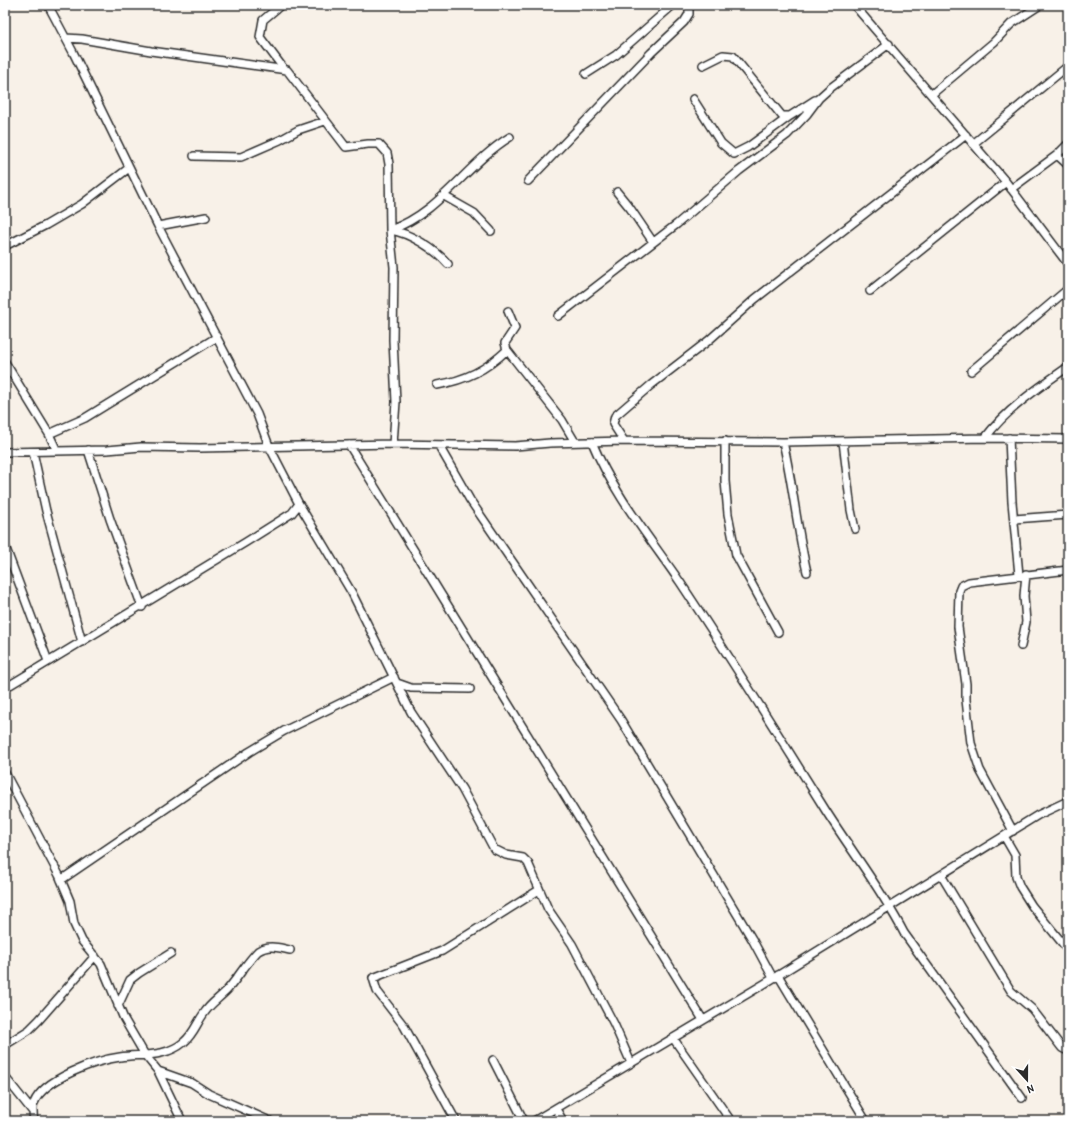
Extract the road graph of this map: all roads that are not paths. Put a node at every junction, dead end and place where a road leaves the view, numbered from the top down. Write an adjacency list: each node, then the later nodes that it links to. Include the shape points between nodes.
1 (48, 5): 7 (street)
2 (282, 5): 11 (street, via 263,20 260,37)
3 (673, 5): 12 (street, via 616,55)
4 (689, 5): 26 (street, via 689,14 684,22)
5 (854, 5): 8 (street)
6 (1040, 5): 13 (street, via 1011,24 994,42)
7 (66, 38): 11 (street); 25 (street)
8 (889, 44): 13 (street); 14 (street)
9 (703, 65): 16 (street, via 723,55 733,56 774,108 782,116)
10 (1068, 66): 20 (street)
11 (284, 69): 17 (street, via 289,72)
12 (586, 74)
13 (932, 94): 18 (street)
14 (819, 98): 16 (street); 35 (street, via 787,135 738,171)
15 (693, 99): 16 (street, via 722,143 734,154 748,147)
16 (790, 116)
17 (325, 121): 23 (street, via 298,130 241,157); 33 (street, via 346,147 374,143 379,144 387,153)
18 (966, 135): 20 (street); 53 (street, via 755,300 615,416 613,424)
19 (510, 137): 30 (street, via 490,151)
20 (973, 144): 27 (street)
21 (1068, 144): 22 (street)
22 (1057, 155): 24 (street); 28 (street)
23 (194, 156)
24 (1068, 165)
25 (129, 168): 32 (street); 36 (street, via 82,204)
26 (528, 181)
27 (1006, 182): 28 (street); 40 (street)
28 (1011, 189): 38 (street)
29 (617, 192): 35 (street)
30 (444, 196): 33 (street, via 416,219); 34 (street, via 474,213)
31 (206, 217): 32 (street)
32 (158, 226): 43 (street)
33 (390, 230): 37 (street, via 413,238 440,255); 59 (street, via 394,267 393,340 396,402)
34 (491, 231)
35 (653, 242): 42 (street)
36 (5, 246)
37 (448, 264)
38 (1068, 264)
39 (1068, 288): 47 (street)
40 (870, 291)
41 (508, 311): 44 (street, via 515,328 506,343)
42 (558, 316)
43 (218, 337): 49 (street, via 85,418); 61 (street, via 257,414)
44 (507, 350): 48 (street, via 496,361 475,374 463,380); 56 (street, via 562,420)
45 (5, 362): 49 (street)
46 (1068, 367): 50 (street, via 998,421)
47 (971, 370)
48 (437, 385)
49 (49, 434): 64 (street)
50 (985, 438): 51 (street); 55 (street)
51 (1009, 438): 52 (street); 69 (street)
52 (1068, 439)
53 (624, 441): 54 (street); 57 (street)
54 (725, 441): 58 (street); 76 (street, via 728,514 736,556)
55 (843, 441): 58 (street); 70 (street)
56 (575, 442): 57 (street); 62 (street, via 515,446)
57 (592, 442): 90 (street, via 600,462 618,491)
58 (783, 442): 73 (street)
59 (393, 444): 60 (street); 62 (street)
60 (349, 445): 61 (street); 97 (street)
61 (269, 446): 63 (street); 67 (street)
62 (438, 446): 95 (street, via 470,500 621,720)
63 (88, 450): 64 (street); 75 (street)
64 (57, 451): 66 (street)
65 (5, 452): 66 (street)
66 (32, 452): 77 (street)
67 (299, 504): 75 (street, via 292,513); 80 (street, via 352,593)
68 (1068, 515): 69 (street)
69 (1014, 519): 74 (street)
70 (855, 529)
71 (5, 546): 79 (street)
72 (1068, 570): 74 (street)
73 (807, 572)
74 (1022, 575): 78 (street, via 1026,622); 85 (street, via 964,583 959,591 958,601 958,628 971,743 980,770)
75 (142, 607): 77 (street)
76 (778, 632)
77 (82, 642): 79 (street)
78 (1021, 646)
79 (48, 661): 81 (street)
80 (395, 680): 82 (street, via 411,688); 88 (street, via 284,731); 89 (street, via 411,712 462,789 494,849 506,855 523,858 528,863)
81 (5, 688)
82 (470, 690)
83 (5, 773): 88 (street)
84 (1068, 801): 85 (street, via 1038,815)
85 (1013, 831): 86 (street)
86 (1004, 836): 87 (street); 92 (street, via 1014,855 1020,887)
87 (941, 876): 90 (street); 100 (street, via 1011,991 1032,1009 1062,1048)
88 (61, 880): 94 (street, via 70,901 76,929)
89 (539, 890): 103 (street, via 548,909 572,944 614,1024); 112 (street, via 442,951 373,978 377,991 404,1026)
90 (890, 906): 95 (street); 106 (street, via 904,933)
91 (290, 950): 101 (street, via 272,946 258,951 228,989 211,1004 184,1042 162,1054)
92 (1068, 950)
93 (171, 953): 96 (street, via 130,980)
94 (95, 956): 96 (street, via 101,964); 99 (street, via 29,1030)
95 (776, 977): 97 (street); 117 (street)
96 (118, 1006): 101 (street)
97 (703, 1020): 98 (street)
98 (673, 1038): 103 (street); 116 (street)
99 (5, 1045)
100 (1068, 1051)
101 (145, 1055): 104 (street); 108 (street, via 108,1059 80,1068 49,1086 35,1102)
102 (493, 1060): 113 (street)
103 (631, 1063): 107 (street)
104 (158, 1071): 110 (street); 111 (street, via 192,1083 209,1094)
105 (5, 1077): 108 (street)
106 (1022, 1098)
107 (556, 1108): 114 (street); 115 (street)
108 (33, 1112): 109 (street)
109 (34, 1121)
110 (182, 1121)
111 (270, 1121)
112 (456, 1121)
113 (524, 1121)
114 (534, 1121)
115 (563, 1121)
116 (731, 1121)
117 (866, 1121)

